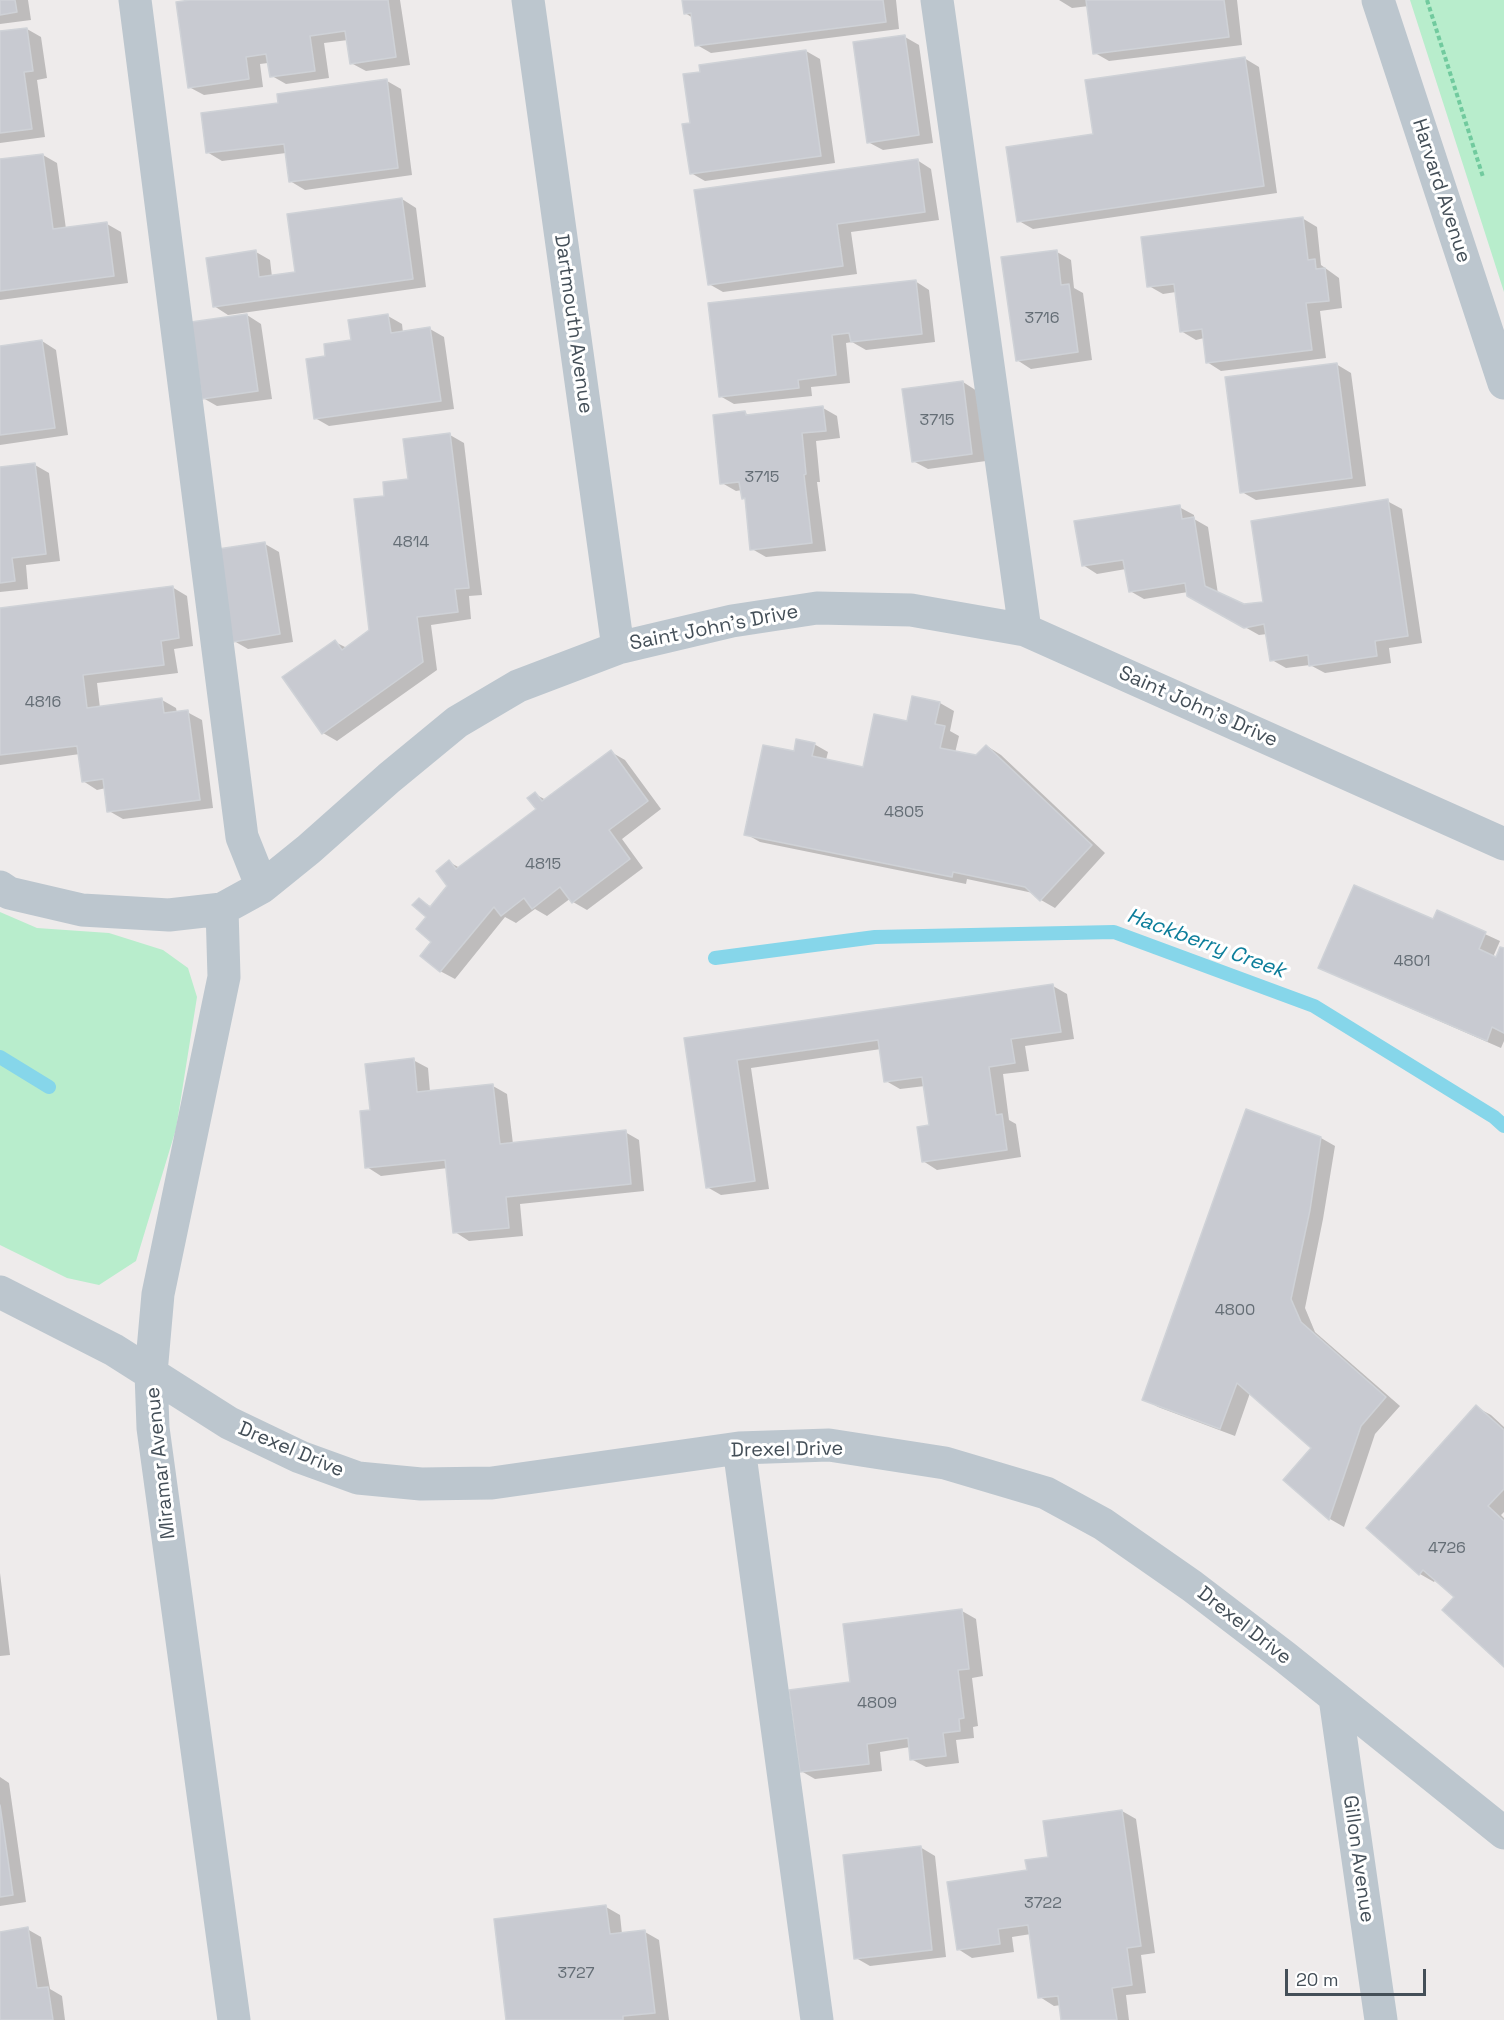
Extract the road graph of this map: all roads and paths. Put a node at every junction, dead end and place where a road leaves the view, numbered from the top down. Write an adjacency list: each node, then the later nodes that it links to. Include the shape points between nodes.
1 (135, 0): 11 (street, via 242,837)
2 (528, 0): 9 (street, Dartmouth Avenue)
3 (938, 0): 8 (street)
4 (1378, 0): 7 (street, Harvard Avenue)
5 (1427, 0): 6 (path)
6 (1486, 184)
7 (1504, 383)
8 (1025, 630): 9 (street, Saint John's Drive, via 911,610 817,608 732,621); 10 (street, Saint John's Drive)
9 (618, 648): 11 (street, Saint John's Drive, via 518,686 457,722)
10 (1504, 844)
11 (262, 886): 13 (street, Saint John's Drive)
12 (0, 887): 13 (street, Saint John's Drive, via 82,910 169,915)
13 (222, 909): 15 (street, Miramar Avenue, via 224,976 158,1294)
14 (0, 1292): 15 (street, Drexel Drive)
15 (151, 1373): 16 (street, Drexel Drive, via 229,1423 300,1457 358,1478 421,1484 492,1483); 19 (street, Miramar Avenue, via 153,1428)
16 (739, 1448): 17 (street, Drexel Drive, via 829,1445 945,1463 1046,1493 1103,1524 1183,1580); 20 (street)
17 (1335, 1698): 18 (street, Drexel Drive); 21 (street, Gillon Avenue)
18 (1504, 1833)
19 (234, 2020)
20 (817, 2020)
21 (1381, 2020)

